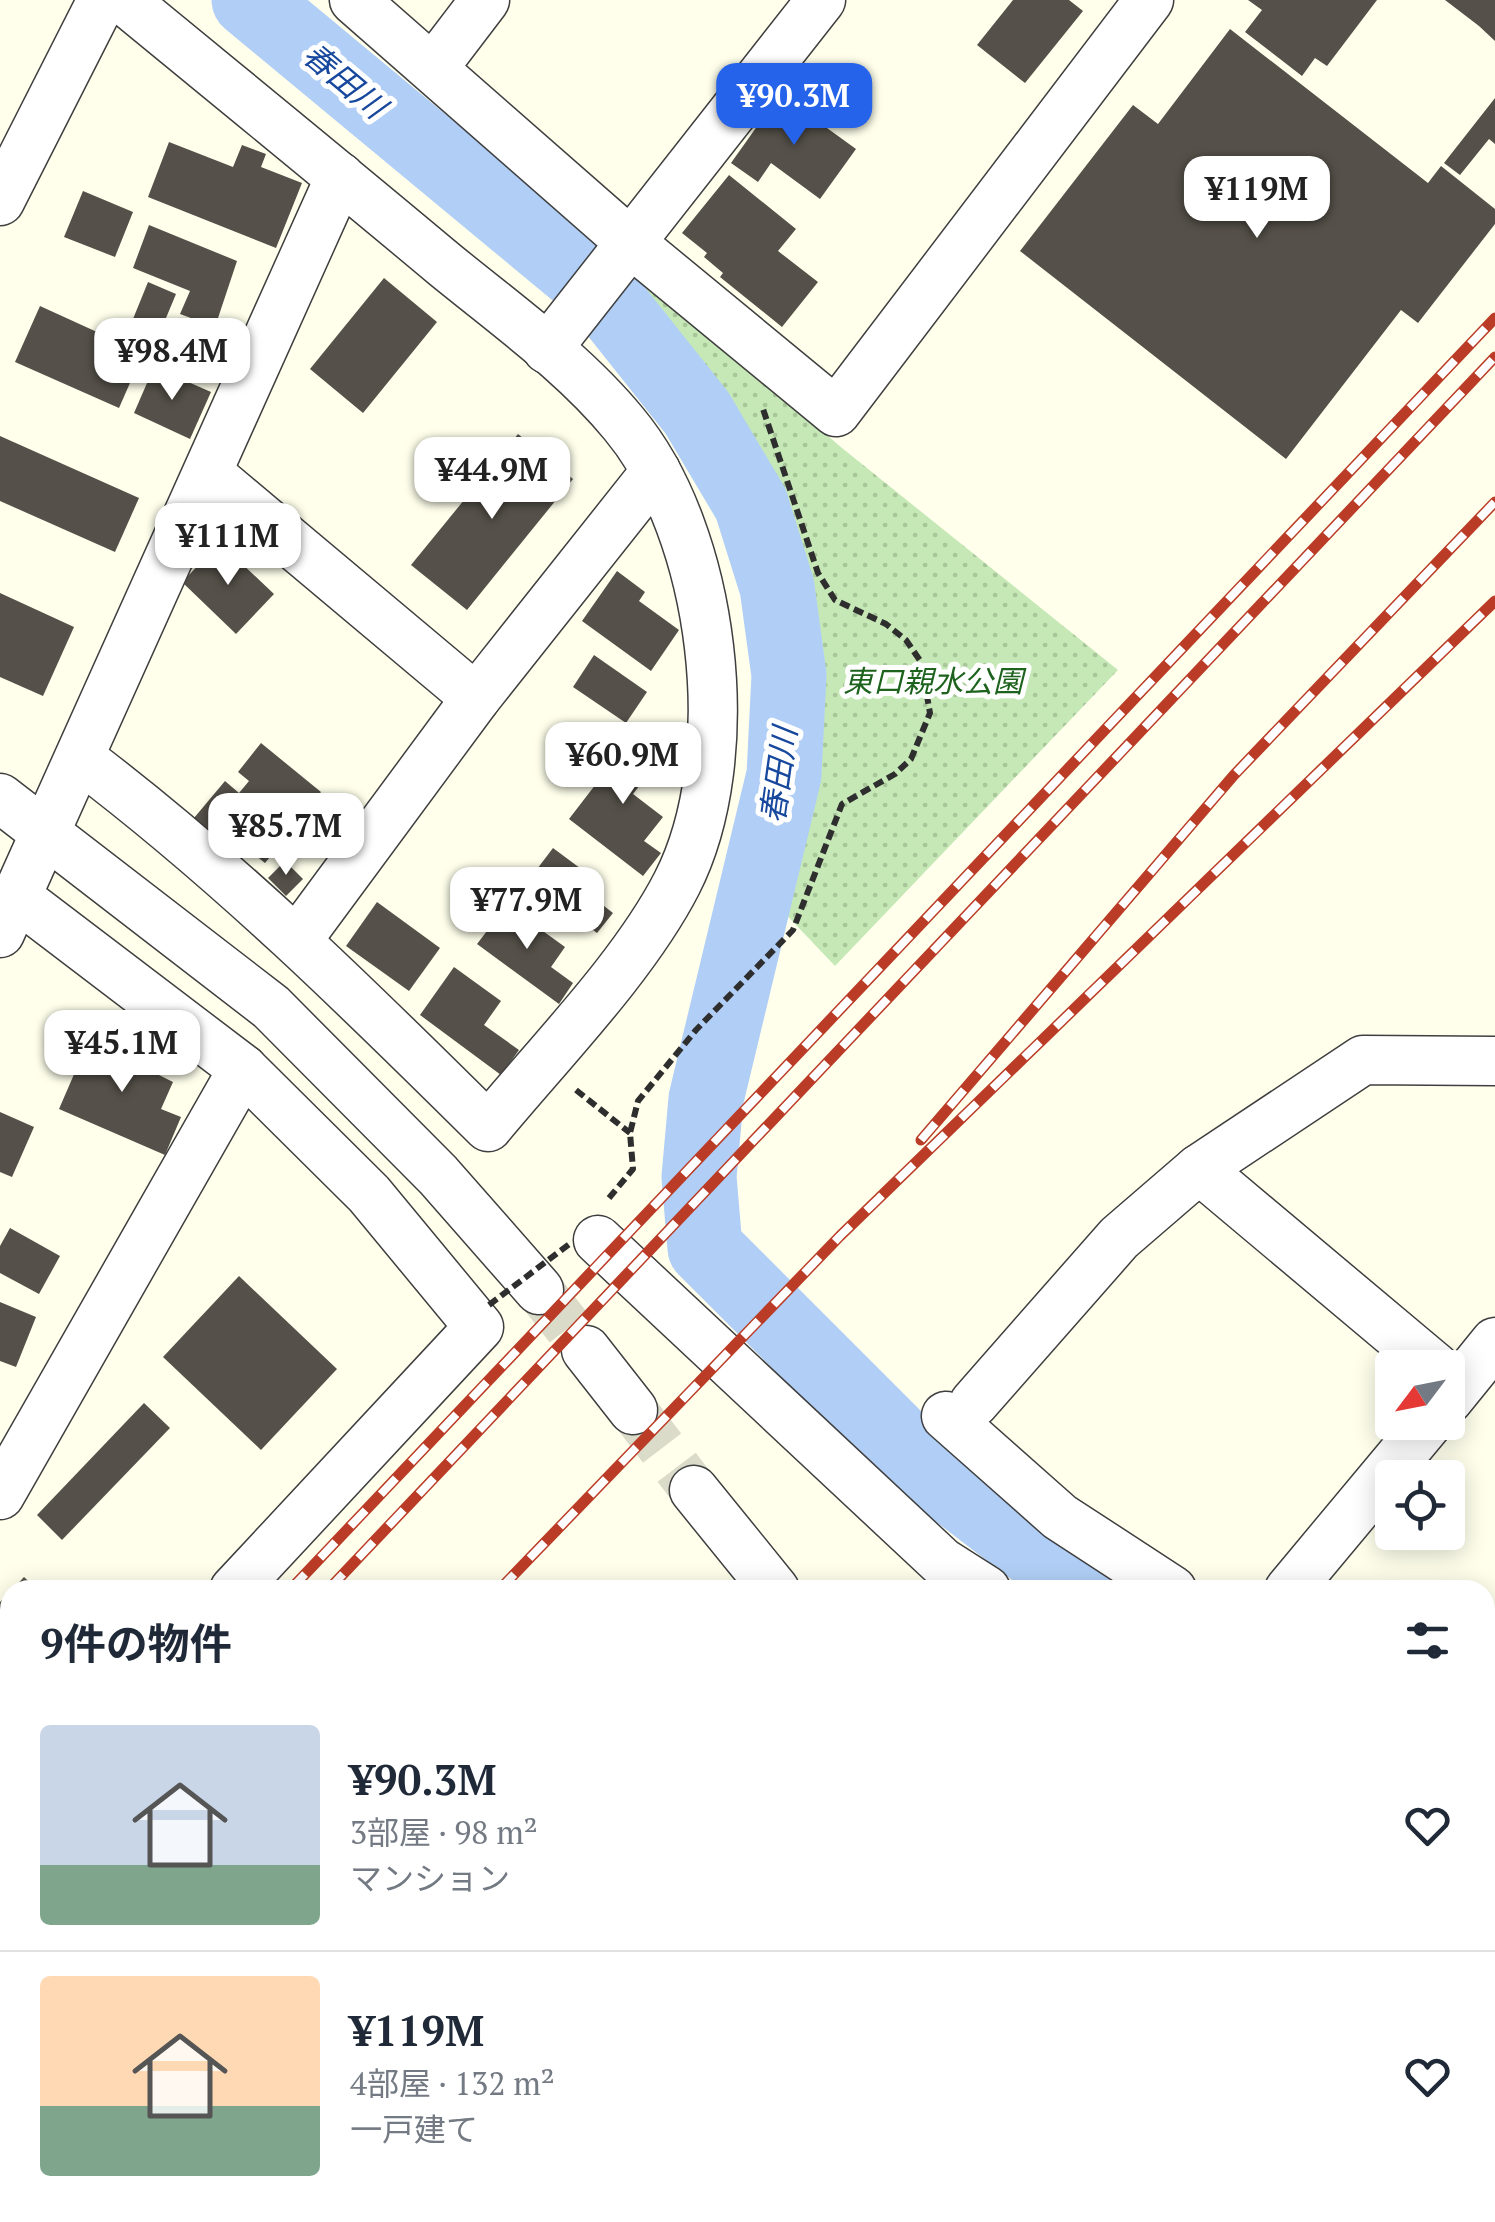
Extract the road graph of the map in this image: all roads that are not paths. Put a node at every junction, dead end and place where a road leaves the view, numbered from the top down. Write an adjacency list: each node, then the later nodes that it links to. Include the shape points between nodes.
1 (102, 0): 9 (street)
2 (124, 0): 8 (street)
3 (354, 0): 7 (street)
4 (485, 0): 7 (street)
5 (821, 0): 10 (street)
6 (1149, 0): 10 (street, via 836,412)
7 (434, 66): 10 (street)
8 (340, 177): 11 (street); 13 (street)
9 (0, 201)
10 (624, 253): 11 (street)
11 (547, 349): 12 (street, via 624,424)
12 (656, 470): 14 (street); 19 (street, via 692,546 708,620 712,715 702,810 678,880 649,930 488,1127)
13 (208, 474): 14 (street); 15 (street)
14 (476, 698): 19 (street)
15 (80, 758): 17 (street); 19 (street, via 176,830)
16 (0, 798): 17 (street)
17 (46, 833): 18 (street); 24 (street, via 271,1007 438,1175)
18 (8, 915): 21 (street)
19 (298, 939)
20 (1495, 1061): 22 (street, via 1363,1060)
21 (243, 1069): 32 (street); 33 (street, via 369,1194 479,1327)
22 (1198, 1169): 27 (street); 36 (street, via 1119,1238 960,1410 1060,1518)
23 (589, 1232): 35 (street, via 942,1562)
24 (538, 1290)
25 (1495, 1342): 28 (street)
26 (586, 1350): 29 (street)
27 (1409, 1350)
28 (1465, 1368)
29 (632, 1410)
30 (1414, 1440): 37 (street)
31 (694, 1490): 34 (street)
32 (0, 1495)
33 (243, 1580)
34 (767, 1580)
35 (970, 1580)
36 (1156, 1580)
37 (1297, 1580)

